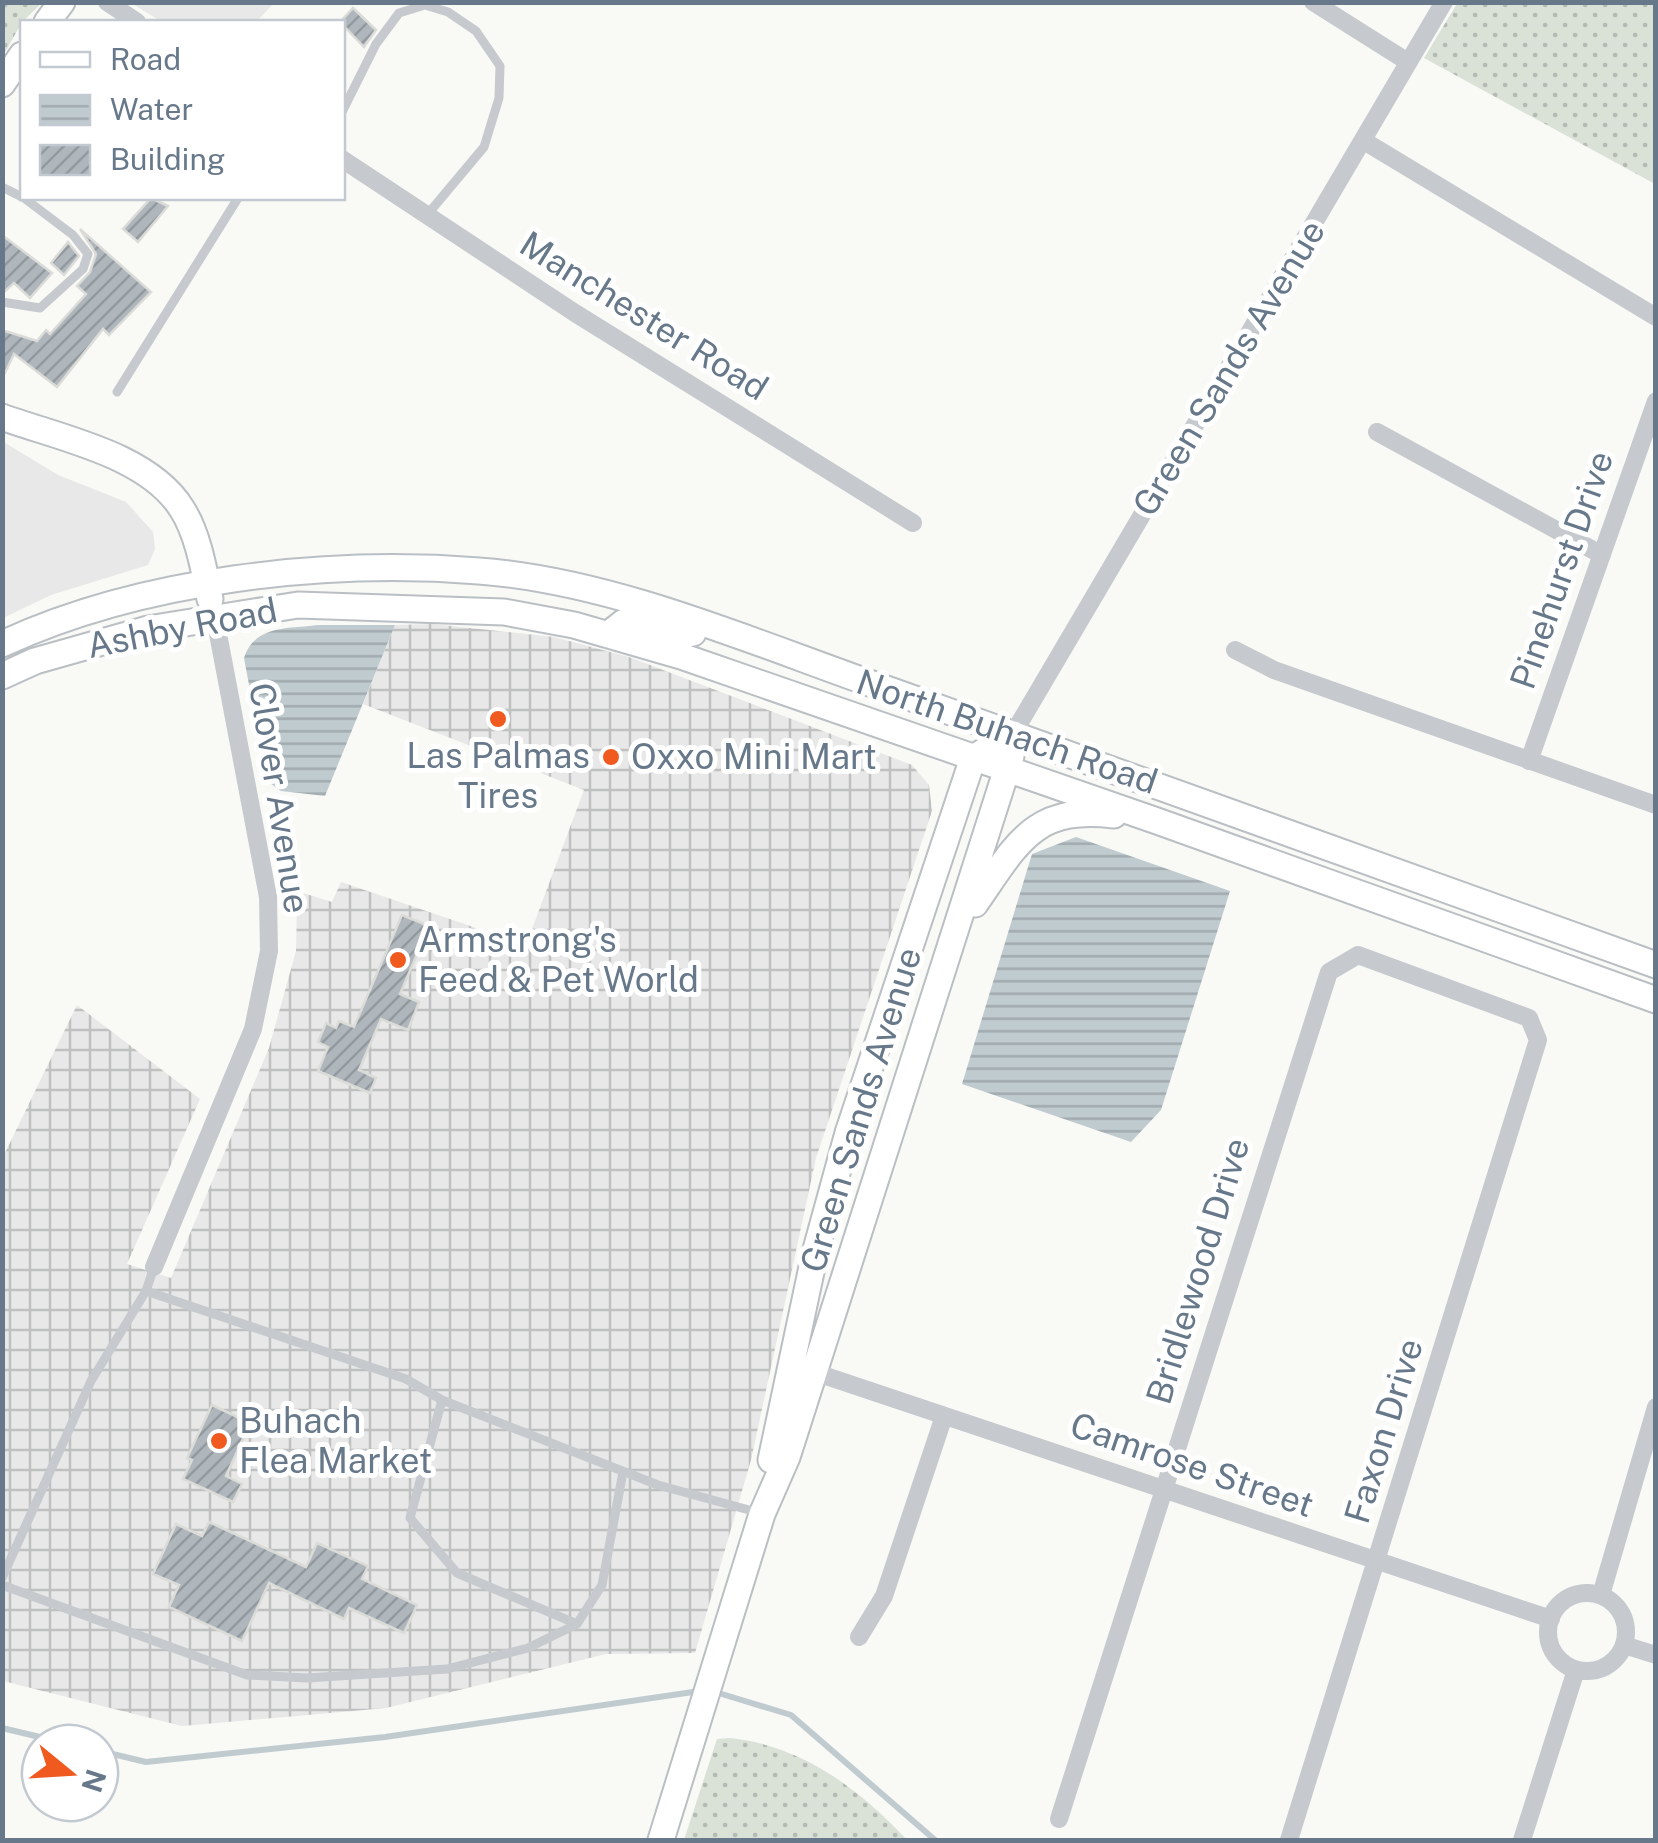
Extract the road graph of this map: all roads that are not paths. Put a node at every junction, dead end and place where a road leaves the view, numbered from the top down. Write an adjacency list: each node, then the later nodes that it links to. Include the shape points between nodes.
1 (107, 2): 4 (street)
2 (1313, 2): 6 (street)
3 (1444, 2): 6 (street, Green Sands Avenue)
4 (134, 20)
5 (20, 58): 7 (main road)
6 (1408, 62): 9 (street, Green Sands Avenue)
7 (2, 84)
8 (345, 106): 13 (lane, via 399,12 424,5 476,31 500,66 499,98 484,147)
9 (1364, 140): 15 (street); 31 (street, Green Sands Avenue)
10 (345, 161): 13 (street, Manchester Road)
11 (27, 200): 14 (lane, via 88,254 84,269 40,308)
12 (237, 200): 16 (lane)
13 (428, 215): 20 (street, Manchester Road)
14 (2, 302)
15 (1656, 317)
16 (117, 392)
17 (1656, 402): 21 (street, Pinehurst Drive)
18 (2, 417): 23 (main road, via 152,479 188,519)
19 (1377, 432): 21 (street)
20 (913, 523)
21 (1602, 555): 33 (street, Pinehurst Drive)
22 (344, 566): 23 (main road, Ashby Road); 26 (main road, North Buhach Road, via 482,571 577,588)
23 (207, 584): 25 (main road); 28 (main road, Ashby Road)
24 (367, 604): 25 (main road, Ashby Road, via 298,605); 27 (main road, North Buhach Road, via 504,612)
25 (215, 618): 30 (main road, Ashby Road, via 148,629 35,660); 41 (street, Clover Avenue, via 268,897 269,951 252,1029)
26 (712, 629): 27 (main road, via 682,636 624,622); 31 (main road, North Buhach Road)
27 (610, 633): 32 (main road, North Buhach Road)
28 (2, 644)
29 (1236, 650): 33 (street, via 1274,670)
30 (2, 676)
31 (1013, 734): 32 (main road, Green Sands Avenue); 34 (main road, Green Sands Avenue); 38 (main road, North Buhach Road)
32 (973, 758): 34 (main road, North Buhach Road); 49 (main road, Green Sands Avenue, via 815,1253)
33 (1529, 760): 35 (street)
34 (1010, 771): 36 (main road, North Buhach Road); 37 (main road, Green Sands Avenue)
35 (1656, 805)
36 (1157, 820): 37 (main road, via 1074,812 1037,824); 39 (main road, North Buhach Road)
37 (961, 924): 43 (main road, Green Sands Avenue)
38 (1656, 965)
39 (1656, 1000)
40 (1538, 1040): 48 (street, Bridlewood Drive, via 1529,1018 1358,955 1329,972); 50 (street, Faxon Drive)
41 (154, 1268): 42 (lane)
42 (146, 1290): 44 (lane, via 406,1379); 51 (lane, via 91,1382)
43 (814, 1372): 46 (street, Camrose Street); 49 (main road, Green Sands Avenue)
44 (442, 1400): 47 (lane); 54 (lane, via 410,1518 457,1574)
45 (1656, 1407): 52 (street)
46 (944, 1416): 48 (street, Camrose Street); 55 (street, via 884,1596)
47 (623, 1472): 49 (lane); 54 (lane, via 602,1586)
48 (1165, 1490): 50 (street, Camrose Street); 59 (street, Bridlewood Drive)
49 (762, 1514): 60 (main road, Green Sands Avenue)
50 (1377, 1560): 53 (street, Camrose Street); 61 (street, Faxon Drive)
51 (2, 1582): 54 (lane, via 247,1675 307,1678 448,1668 528,1648)
52 (1601, 1595): 53 (street, via 1566,1600); 56 (street, via 1620,1610)
53 (1550, 1619): 58 (street, via 1550,1644)
54 (577, 1624)
55 (859, 1637)
56 (1624, 1644): 57 (street); 58 (street, via 1600,1670)
57 (1656, 1655)
58 (1576, 1670): 62 (street)
59 (1059, 1819)
60 (661, 1840)
61 (1289, 1840)
62 (1522, 1840)

